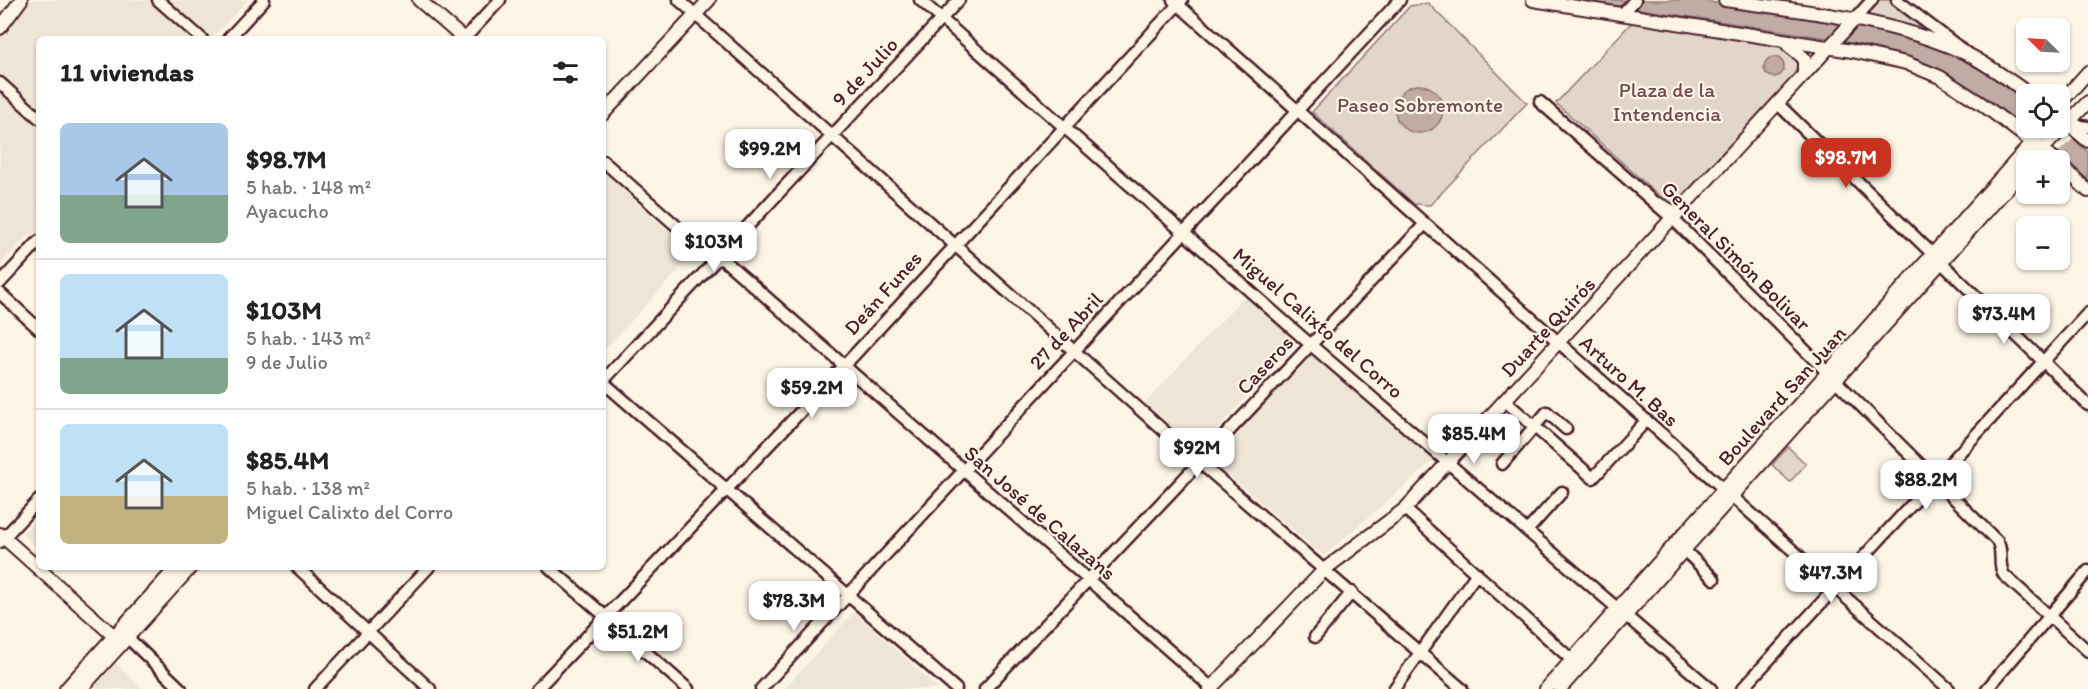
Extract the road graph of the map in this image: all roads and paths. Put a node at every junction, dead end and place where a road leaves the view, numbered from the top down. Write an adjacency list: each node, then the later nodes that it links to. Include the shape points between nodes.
1 (21, 0): 21 (main road)
2 (158, 0): 22 (street)
3 (264, 0): 23 (street)
4 (419, 0): 24 (main road)
5 (500, 0): 25 (street)
6 (679, 0): 18 (street)
7 (709, 0): 18 (main road)
8 (920, 0): 19 (street, Miguel Calixto del Corro)
9 (959, 0): 19 (street, 9 de Julio)
10 (1400, 0): 38 (street, 27 de Abril)
11 (1533, 0): 17 (main road)
12 (1635, 0): 17 (street)
13 (1725, 0): 20 (main road)
14 (1872, 0): 20 (street, Duarte Quirós)
15 (1897, 0): 28 (street)
16 (1178, 2): 38 (street, Arturo M. Bas); 43 (street, Deán Funes)
17 (1622, 14): 26 (main road)
18 (695, 15): 37 (main road); 45 (street)
19 (942, 19): 43 (street, Miguel Calixto del Corro); 45 (street, 9 de Julio)
20 (1855, 19): 27 (main road, Duarte Quirós); 28 (main road, via 1926,37)
21 (0, 28)
22 (199, 36)
23 (231, 36)
24 (461, 36)
25 (467, 36)
26 (1779, 40): 27 (main road); 30 (main road, via 1800,52 1806,64)
27 (1829, 48): 30 (main road, Duarte Quirós); 49 (main road, via 1881,56 1921,68)
28 (1970, 55): 32 (main road)
29 (2088, 72): 33 (main road)
30 (1804, 75): 36 (main road, Duarte Quirós)
31 (0, 83): 39 (street)
32 (2016, 85)
33 (2070, 92)
34 (1540, 102): 56 (street, General Simón Bolivar)
35 (2088, 102): 40 (main road, Boulevard San Juan)
36 (1778, 104): 57 (main road, Duarte Quirós); 62 (street)
37 (606, 111)
38 (1298, 111): 58 (street, Arturo M. Bas); 59 (street, 27 de Abril)
39 (36, 115)
40 (2070, 116)
41 (2070, 122): 44 (street)
42 (2070, 125): 48 (main road)
43 (1064, 126): 59 (street, Miguel Calixto del Corro); 61 (street, Deán Funes)
44 (2088, 128)
45 (832, 136): 61 (street); 63 (street, 9 de Julio)
46 (2041, 138): 49 (main road, Boulevard San Juan)
47 (2045, 138): 49 (main road, Boulevard San Juan)
48 (2088, 141)
49 (2038, 145): 50 (main road, Boulevard San Juan); 51 (main road); 62 (main road, Boulevard San Juan)
50 (2036, 150)
51 (2044, 150)
52 (606, 164): 63 (street, San José de Calazans)
53 (2070, 174): 55 (main road)
54 (2016, 177): 62 (main road, Boulevard San Juan)
55 (2088, 191)
56 (1658, 204): 57 (main road)
57 (1676, 216): 69 (main road, Duarte Quirós); 73 (street, General Simón Bolivar)
58 (1425, 224): 68 (street, Caseros); 69 (street, Arturo M. Bas)
59 (1185, 232): 68 (street, Miguel Calixto del Corro); 70 (street, 27 de Abril)
60 (36, 244): 64 (street)
61 (954, 244): 70 (street); 72 (street, Deán Funes)
62 (1939, 257): 71 (street); 73 (main road, Boulevard San Juan)
63 (715, 259): 72 (street, San José de Calazans, via 725,261); 74 (street, 9 de Julio)
64 (0, 283)
65 (0, 293): 67 (street)
66 (2088, 312): 71 (street)
67 (36, 326)
68 (1311, 345): 81 (street, Caseros); 82 (street, Miguel Calixto del Corro)
69 (1559, 345): 76 (main road, Duarte Quirós); 78 (street, Arturo M. Bas)
70 (1076, 350): 81 (street); 84 (street, 27 de Abril)
71 (2042, 363): 77 (street); 85 (street)
72 (843, 367): 84 (street, San José de Calazans); 86 (street, Deán Funes)
73 (1831, 378): 85 (street, General Simón Bolivar); 88 (main road, Boulevard San Juan)
74 (606, 379)
75 (606, 385): 86 (street)
76 (1505, 401): 79 (street); 82 (main road, Duarte Quirós)
77 (2088, 405)
78 (1646, 422): 79 (street, via 1593,478); 88 (street, Arturo M. Bas)
79 (1535, 426): 80 (street, via 1547,412); 83 (street)
80 (1566, 429)
81 (1199, 462): 95 (street); 105 (street, Caseros)
82 (1449, 462): 90 (main road, Duarte Quirós); 91 (street, Miguel Calixto del Corro)
83 (1502, 464)
84 (964, 472): 105 (street, San José de Calazans); 108 (street, 27 de Abril)
85 (1935, 480): 106 (street); 111 (street, General Simón Bolivar, via 1997,541 2004,575)
86 (724, 489): 108 (street); 110 (street, Deán Funes)
87 (1562, 492): 91 (street)
88 (1728, 494): 93 (main road, Boulevard San Juan); 106 (street, Arturo M. Bas); 109 (main road, Boulevard San Juan)
89 (36, 503): 92 (street)
90 (1405, 509): 95 (main road, Duarte Quirós); 103 (street)
91 (1527, 531): 109 (street, Miguel Calixto del Corro)
92 (1, 538): 94 (main road)
93 (1685, 550): 104 (street); 109 (main road, Boulevard San Juan)
94 (36, 568)
95 (1325, 569): 107 (street); 129 (main road, Duarte Quirós)
96 (38, 570): 113 (main road)
97 (174, 570): 113 (main road)
98 (188, 570): 114 (main road)
99 (300, 570): 112 (street)
100 (426, 570): 112 (street)
101 (552, 570): 110 (street)
102 (2088, 571): 111 (street)
103 (1477, 573): 117 (street); 118 (street)
104 (1714, 579)
105 (1088, 582): 128 (street, Caseros); 129 (street, San José de Calazans)
106 (1834, 587): 135 (street); 136 (street, Arturo M. Bas)
107 (1352, 592): 115 (street); 117 (street)
108 (848, 595): 126 (street, 27 de Abril); 127 (street)
109 (1621, 613): 118 (main road, Boulevard San Juan); 133 (main road, Boulevard San Juan); 134 (street, Miguel Calixto del Corro)
110 (605, 616): 124 (street, Deán Funes); 125 (street)
111 (2049, 617): 116 (street, General Simón Bolivar); 137 (street)
112 (369, 632): 122 (street); 123 (street)
113 (114, 636): 114 (main road); 119 (main road)
114 (127, 637): 120 (main road); 121 (street)
115 (1316, 637)
116 (2088, 651)
117 (1421, 652): 130 (street); 131 (street)
118 (1572, 660): 132 (main road, Boulevard San Juan)
119 (66, 689)
120 (81, 689)
121 (181, 689)
122 (315, 689)
123 (430, 689)
124 (537, 689)
125 (688, 689)
126 (761, 689)
127 (956, 689)
128 (985, 689)
129 (1211, 689)
130 (1394, 689)
131 (1462, 689)
132 (1546, 689)
133 (1560, 689)
134 (1711, 689)
135 (1742, 689)
136 (1949, 689)
137 (1987, 689)

